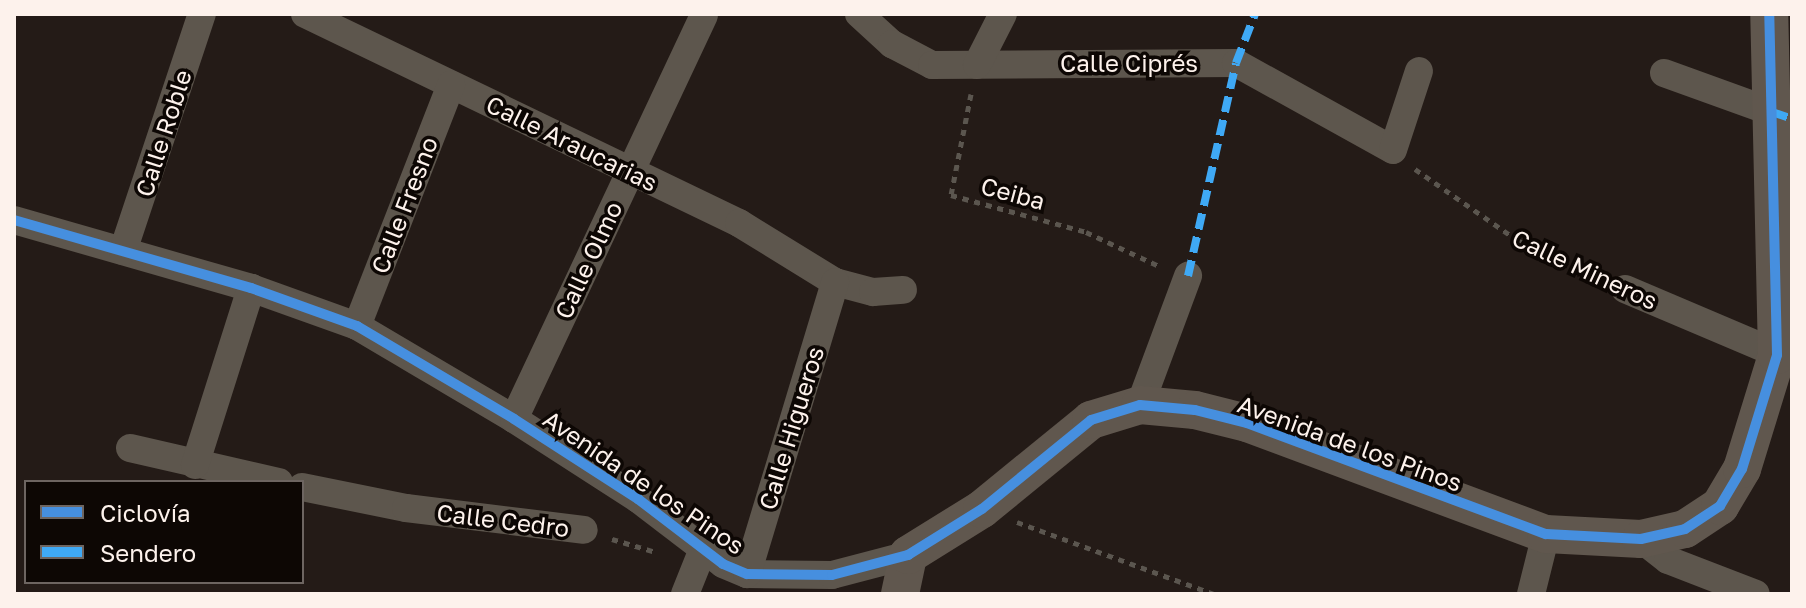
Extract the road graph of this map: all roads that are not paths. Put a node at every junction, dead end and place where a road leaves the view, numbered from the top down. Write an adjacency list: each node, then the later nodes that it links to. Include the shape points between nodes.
1 (202, 14): 14 (street, Calle Roble)
2 (305, 14): 10 (street, Calle Araucarias)
3 (859, 14): 7 (street, Calle Ciprés, via 892,44 932,65)
4 (1003, 14): 7 (street)
5 (1769, 14): 11 (street, Avenida de los Pinos)
6 (704, 16): 12 (street, Calle Olmo)
7 (977, 65): 8 (street, Calle Ciprés, via 1236,63 1393,150)
8 (1419, 71)
9 (1664, 73): 11 (street)
10 (451, 85): 12 (street, Calle Araucarias); 20 (street, Calle Fresno)
11 (1782, 115): 21 (street, Avenida de los Pinos)
12 (630, 172): 16 (street, Calle Araucarias, via 739,223); 23 (street, Calle Olmo)
13 (14, 220): 14 (street, Avenida de los Pinos)
14 (123, 251): 17 (street, Avenida de los Pinos)
15 (1188, 276): 22 (street)
16 (835, 282): 19 (street, Calle Araucarias, via 873,292); 33 (street, Calle Higueros)
17 (251, 288): 20 (street, Avenida de los Pinos); 25 (street)
18 (1625, 289): 21 (street, Calle Mineros)
19 (903, 290)
20 (357, 326): 23 (street, Avenida de los Pinos)
21 (1784, 358): 30 (street, Avenida de los Pinos, via 1742,469 1720,506 1685,529)
22 (1140, 405): 29 (street, Avenida de los Pinos, via 1195,410 1247,423); 32 (street, Avenida de los Pinos, via 1091,420 982,509)
23 (514, 419): 31 (street, Avenida de los Pinos, via 638,499)
24 (130, 448): 25 (street)
25 (195, 465): 26 (street)
26 (269, 480)
27 (304, 487): 28 (street, Calle Cedro, via 406,508)
28 (584, 530)
29 (1546, 534): 30 (street, Avenida de los Pinos); 36 (street)
30 (1641, 539): 37 (street, via 1679,565)
31 (703, 549): 33 (street, Avenida de los Pinos); 34 (street)
32 (908, 555): 33 (street, Avenida de los Pinos, via 832,575); 35 (street)
33 (747, 574)
34 (685, 594)
35 (900, 594)
36 (1531, 594)
37 (1756, 594)

